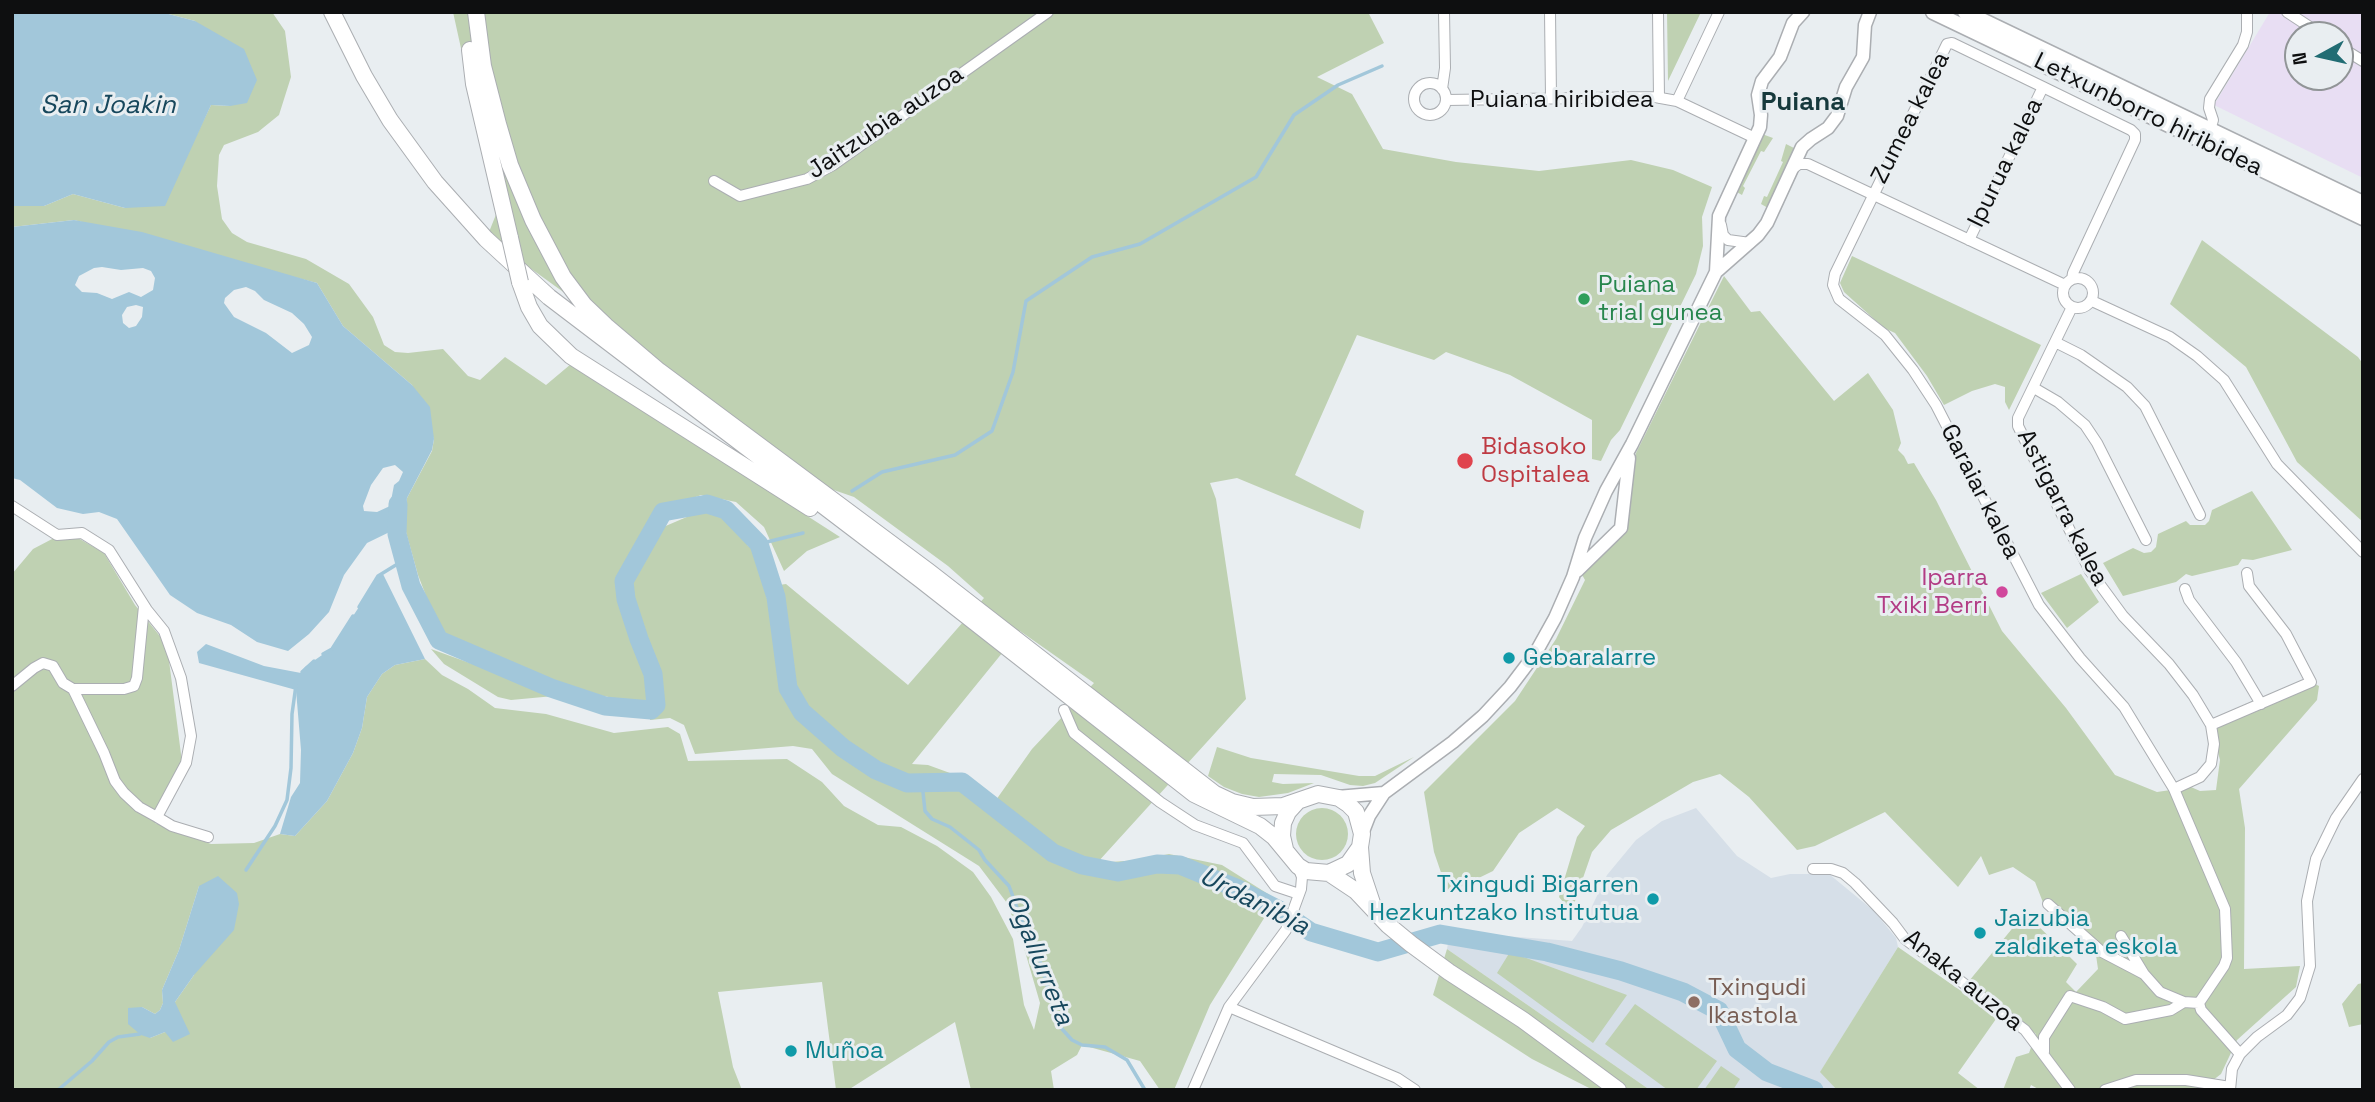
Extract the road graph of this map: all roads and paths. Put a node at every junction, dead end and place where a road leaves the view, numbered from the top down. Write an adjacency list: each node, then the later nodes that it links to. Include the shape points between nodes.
1 (332, 12): 38 (main road, via 390,120 435,182 536,286)
2 (469, 12): 52 (main road, bridge, via 474,84 520,282 540,326 571,356)
3 (476, 12): 39 (main road, via 483,66 498,124 533,220 584,305)
4 (1048, 12): 26 (street, Jaitzubia auzoa, via 807,179 740,196)
5 (1444, 12): 16 (street)
6 (1550, 12): 17 (street)
7 (1658, 12): 18 (street)
8 (1719, 12): 20 (street)
9 (1804, 12): 22 (street, via 1793,23 1780,57 1762,81 1758,95 1761,123)
10 (1870, 12): 23 (street, via 1864,26 1863,57 1837,116)
11 (1933, 12): 30 (main road, Letxunborro hiribidea)
12 (1965, 12): 21 (main road, Letxunborro hiribidea)
13 (2251, 14): 21 (street, via 2243,45 2210,99)
14 (1952, 43): 15 (street, Letxunborro hiribidea); 27 (street, Zumea kalea, via 1943,49)
15 (2043, 87): 31 (street, Ipurua kalea); 34 (street, Letxunborro hiribidea, via 2132,130 2135,141)
16 (1442, 89): 19 (street); 19 (street, via 1433,84 1423,86 1415,104 1422,113 1432,115 1442,110)
17 (1551, 98): 18 (street, Puiana hiribidea); 19 (street, Puiana hiribidea)
18 (1659, 98): 20 (street, Puiana hiribidea)
19 (1446, 100)
20 (1676, 101): 22 (street, Puiana hiribidea)
21 (2210, 130): 28 (main road, Letxunborro hiribidea)
22 (1755, 138): 29 (street)
23 (1802, 147): 24 (street); 25 (street)
24 (1808, 164): 25 (street); 27 (street)
25 (1791, 170): 32 (street, via 1767,223)
26 (714, 181)
27 (1873, 194): 31 (street); 61 (street, Garaiar kalea, via 1835,274 1835,292 1885,335 1913,370 1936,405 2039,605 2124,707)
28 (2363, 204)
29 (1720, 210): 32 (street, via 1725,238); 33 (street)
30 (2363, 218)
31 (1969, 240): 34 (street)
32 (1750, 243): 33 (street)
33 (1716, 272): 41 (street)
34 (2068, 282): 35 (street, via 2082,278 2090,282); 36 (street, via 2065,300)
35 (2092, 301): 36 (street, via 2081,308); 49 (street, via 2170,337 2224,380 2277,464)
36 (2072, 307): 37 (street, Astigarra kalea)
37 (2055, 342): 40 (street, Astigarra kalea); 44 (street, via 2127,387 2145,406)
38 (613, 346): 39 (main road); 52 (main road)
39 (659, 371): 64 (main road, via 928,571 1200,785 1253,807)
40 (2034, 388): 48 (street, via 2085,425); 59 (street, Astigarra kalea, via 2018,426 2090,571 2123,616 2169,664)
41 (1632, 444): 42 (street); 45 (street)
42 (1606, 491): 45 (street, via 1619,501); 46 (street)
43 (12, 506): 54 (street, via 57,535 82,533 109,550)
44 (2200, 515)
45 (1624, 517): 47 (street)
46 (1585, 538): 47 (street); 51 (street)
47 (1611, 539): 51 (street)
48 (2146, 540)
49 (2363, 552)
50 (2247, 573): 57 (street, via 2249,586 2286,634 2311,682)
51 (1573, 577): 62 (street, via 1535,654 1510,687 1453,743)
52 (921, 580): 68 (main road, via 1194,794 1260,826)
53 (2185, 589): 57 (street)
54 (144, 606): 56 (street, via 134,686); 65 (street, via 164,631 181,678 191,736 186,763)
55 (12, 686): 56 (street, via 43,663 53,666)
56 (73, 690): 65 (street, via 115,781 139,807)
57 (2261, 704): 59 (street)
58 (1064, 710): 72 (street, via 1074,733 1160,802 1195,825 1243,843 1275,886)
59 (2211, 725): 61 (street, Astigarra kalea, via 2211,764 2200,777)
60 (2363, 779): 81 (street, via 2336,818 2316,859 2307,901 2310,966 2300,998 2287,1015)
61 (2174, 789): 78 (street, via 2225,909 2227,958)
62 (1384, 793): 63 (street); 67 (street)
63 (1337, 797): 64 (main road, via 1318,794); 67 (main road, via 1356,812)
64 (1297, 802): 68 (main road, via 1283,823)
65 (157, 817): 66 (street)
66 (208, 837)
67 (1361, 840): 71 (main road, via 1348,864); 74 (main road, via 1366,886)
68 (1285, 849): 69 (main road)
69 (1298, 866): 71 (main road); 72 (street, via 1302,877)
70 (1813, 869): 80 (street, Anaka auzoa, via 1843,873 1905,939 2018,1024)
71 (1326, 874): 72 (street, via 1309,879); 74 (main road, via 1344,881)
72 (1298, 895): 79 (street, via 1286,930)
73 (2049, 904): 76 (street, Anaka auzoa, via 2102,952)
74 (1376, 911): 85 (main road, via 1426,956)
75 (2121, 936): 76 (street, Anaka auzoa)
76 (2144, 974): 77 (street, Anaka auzoa, via 2160,992)
77 (2184, 1002): 78 (street, Anaka auzoa); 80 (street, Anaka auzoa, via 2171,1010 2125,1019 2070,996 2044,1037)
78 (2199, 1003): 81 (street)
79 (1229, 1007): 83 (street); 84 (street, via 1397,1078)
80 (2044, 1052): 86 (street, Anaka auzoa)
81 (2240, 1054): 82 (street, via 2231,1069)
82 (2230, 1088): 87 (street, via 2186,1080 2136,1080)
83 (1193, 1090)
84 (1415, 1090)
85 (1618, 1090)
86 (2070, 1090)
87 (2105, 1090)

